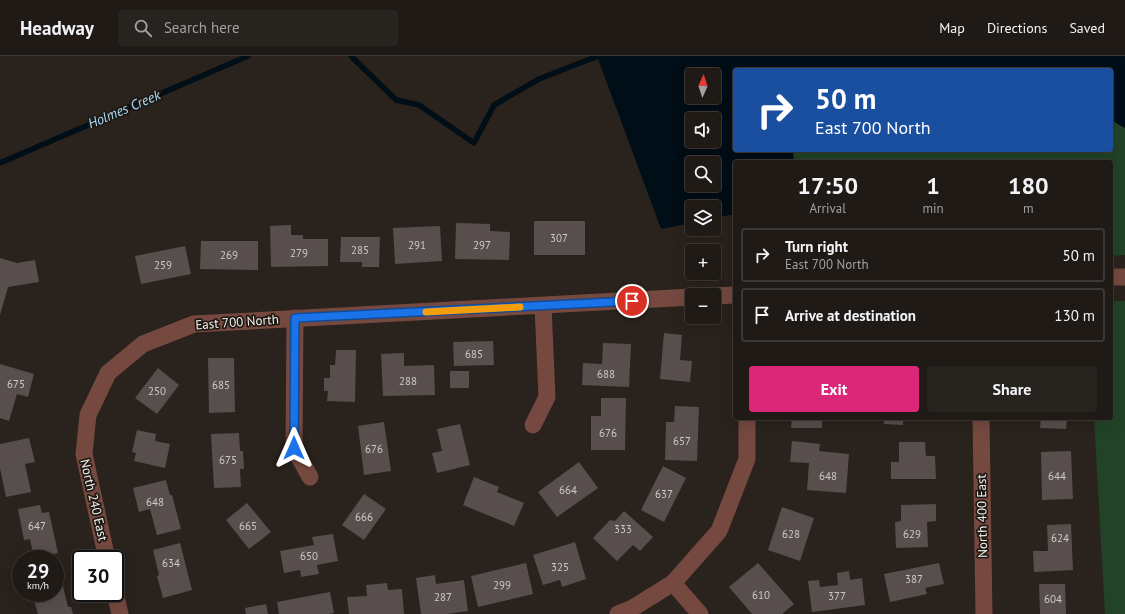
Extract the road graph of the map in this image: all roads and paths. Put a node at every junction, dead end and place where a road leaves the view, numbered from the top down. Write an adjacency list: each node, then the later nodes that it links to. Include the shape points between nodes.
1 (1125, 276): 2 (street)
2 (1113, 277)
3 (733, 295): 4 (street)
4 (721, 296)
5 (685, 298): 6 (street, East 700 North)
6 (542, 306): 7 (street, East 700 North); 11 (street, via 547,397)
7 (295, 318): 8 (street, East 700 North, via 194,324 143,344); 12 (street, via 294,448)
8 (108, 373): 13 (street, North 240 East, via 88,415 84,454)
9 (747, 420): 14 (street, via 747,460 719,531)
10 (981, 420): 19 (street, North 400 East)
11 (533, 425)
12 (310, 477)
13 (105, 550)
14 (673, 583): 17 (street, via 631,609); 18 (street)
15 (117, 602): 16 (street)
16 (120, 614)
17 (618, 614)
18 (700, 614)
19 (984, 614)

